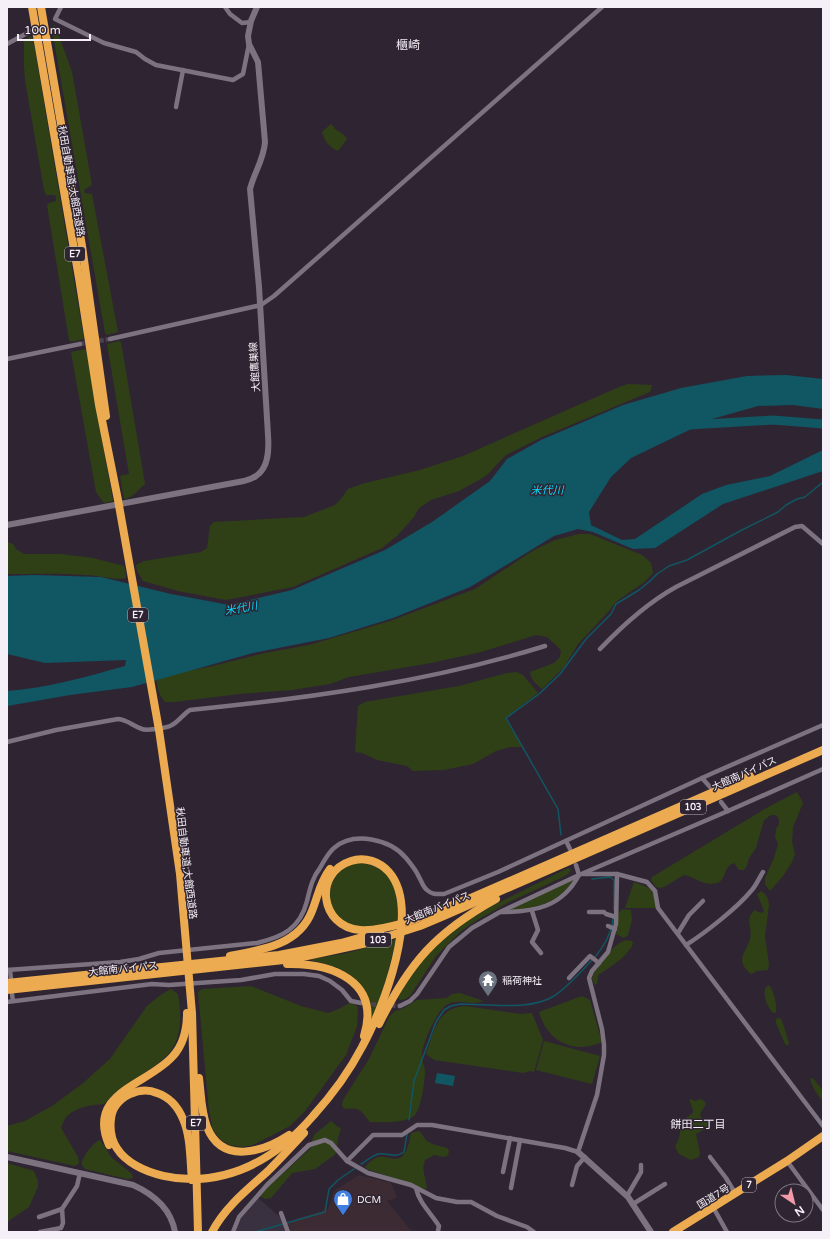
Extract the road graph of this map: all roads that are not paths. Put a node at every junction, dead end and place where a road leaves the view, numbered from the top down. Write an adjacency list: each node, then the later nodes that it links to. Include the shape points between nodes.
1 (32, 7): 17 (highway, 秋田自動車道;大館西道路 / E7, via 99,405)
2 (41, 7): 17 (highway, 秋田自動車道;大館西道路 / E7, via 82,246)
3 (61, 7): 11 (street, via 55,19 104,43 136,52 156,65)
4 (225, 7): 7 (street, via 242,23)
5 (257, 7): 7 (main road)
6 (602, 7): 13 (street)
7 (251, 22): 10 (main road)
8 (31, 31): 9 (street)
9 (7, 44)
10 (249, 44): 11 (street, via 243,74 233,80); 13 (main road, 大館鷹巣線, via 258,62 265,142 264,153 250,189)
11 (183, 70): 12 (street)
12 (176, 107)
13 (261, 305): 14 (street); 18 (main road, 大館鷹巣線, via 269,449 267,460 256,476 244,481)
14 (110, 339)
15 (80, 344): 16 (street)
16 (7, 360)
17 (118, 500): 56 (highway, 秋田自動車道;大館西道路 / E7, via 159,730 180,874)
18 (7, 525)
19 (823, 544): 21 (street, via 802,526 795,527 658,597)
20 (544, 646): 23 (street, via 420,678 305,697 190,710 170,726 145,730 126,720 118,719)
21 (600, 648)
22 (823, 725): 27 (street)
23 (7, 742)
24 (823, 746): 38 (highway, 大館南バイパス / 103, via 706,794)
25 (823, 750): 33 (highway, 大館南バイパス / 103)
26 (823, 768): 30 (street)
27 (702, 778): 28 (street); 31 (street)
28 (710, 787)
29 (721, 802): 30 (street)
30 (728, 812): 36 (street)
31 (566, 840): 32 (street); 51 (street, via 498,872 444,894 435,895 423,886 413,867 394,848 384,842 350,840 333,848 318,870 312,881 306,907 294,926 288,932 270,940 160,953 120,962)
32 (570, 849)
33 (564, 864): 52 (highway, 大館南バイパス / 103, via 420,926 367,943 293,959); 62 (highway, via 488,903 443,934 425,951 409,972)
34 (576, 865): 36 (street)
35 (762, 872): 47 (street, via 747,896)
36 (579, 874): 37 (street); 40 (street, via 559,899); 41 (street)
37 (617, 874): 44 (street); 45 (street, via 647,882 655,891 658,908)
38 (468, 899): 43 (highway, via 397,924 374,929 353,929 341,924 329,910 326,891 330,879 337,868 349,861 362,859 376,862 388,871 396,882); 50 (highway, 大館南バイパス / 103, via 395,928 341,943 279,955)
39 (703, 901): 45 (street, via 689,915)
40 (532, 911): 41 (street); 48 (street, via 538,930 532,942)
41 (500, 912): 60 (street, via 472,928 449,947 417,994)
42 (589, 912): 44 (street, via 604,912)
43 (404, 915): 46 (highway); 50 (highway, via 406,900 403,886 392,868 375,856 354,854 340,860 329,870 320,885 309,918 300,931 287,940 260,950)
44 (614, 916): 49 (street, via 608,952)
45 (678, 934): 47 (street)
46 (402, 940): 62 (highway, via 393,986); 63 (highway, via 380,1010)
47 (686, 945): 65 (street)
48 (541, 953)
49 (596, 960): 53 (street, via 590,956); 70 (street, via 589,978 602,1029 604,1055 597,1095)
50 (153, 968): 54 (highway, 大館南バイパス / 103)
51 (9, 970): 54 (street)
52 (181, 972): 55 (highway, 大館南バイパス / 103); 63 (highway, via 291,964 322,966 342,974 353,982 361,993 367,1013 364,1035)
53 (569, 978)
54 (9, 981)
55 (10, 992): 57 (street)
56 (188, 994): 61 (highway, 秋田自動車道;大館西道路 / E7); 80 (highway, via 186,1028 178,1050 162,1066 126,1088 115,1098 108,1109 104,1126 109,1144 116,1155 138,1173 170,1182)
57 (13, 1001): 58 (street); 59 (street, via 152,984 169,985 241,980 275,974 304,974 330,981 351,1001)
58 (7, 1002)
59 (361, 1003)
60 (400, 1006)
61 (192, 1014): 64 (highway, via 205,1121 213,1138 227,1149 251,1152 275,1144 298,1128); 96 (highway, 秋田自動車道;大館西道路 / E7)
62 (372, 1037): 66 (highway, via 343,1086)
63 (348, 1072): 64 (highway)
64 (330, 1096): 79 (highway, via 300,1131 271,1155 256,1164)
65 (823, 1126)
66 (302, 1136): 79 (highway, via 284,1152 259,1168 234,1178); 97 (highway, via 232,1206)
67 (823, 1136): 75 (highway, 国道7号 / 7)
68 (510, 1138): 69 (street); 74 (street, via 417,1125 402,1135 373,1136); 77 (street)
69 (520, 1140): 70 (street); 84 (street)
70 (578, 1152): 73 (main road)
71 (710, 1156): 85 (street)
72 (7, 1157): 78 (main road)
73 (585, 1157): 82 (street, via 577,1166); 86 (main road)
74 (347, 1161): 83 (street, via 368,1173); 98 (street, via 325,1140 309,1145 251,1203 239,1217)
75 (787, 1161): 85 (highway, 国道7号 / 7); 90 (street)
76 (641, 1165): 86 (street, via 641,1172)
77 (503, 1172)
78 (80, 1173): 89 (street, via 77,1186); 95 (main road, via 144,1190 163,1206)
79 (215, 1180): 80 (highway)
80 (188, 1181): 96 (highway, via 145,1170 130,1162 119,1151 112,1136 110,1122 115,1108 123,1098 135,1092 148,1090 161,1094 179,1111 188,1136)
81 (665, 1184): 87 (street)
82 (572, 1185)
83 (416, 1188): 93 (street, via 421,1202 439,1226); 100 (street, via 436,1198 471,1202)
84 (510, 1188)
85 (736, 1193): 88 (highway, 国道7号 / 7)
86 (627, 1196): 87 (main road)
87 (633, 1204): 101 (main road)
88 (713, 1207): 102 (highway, 国道7号 / 7); 103 (street)
89 (62, 1209): 92 (street); 94 (street, via 61,1228)
90 (823, 1210)
91 (281, 1213): 99 (street)
92 (39, 1217)
93 (438, 1231)
94 (40, 1232)
95 (175, 1232)
96 (198, 1232)
97 (212, 1232)
98 (233, 1232)
99 (288, 1232)
100 (534, 1232)
101 (651, 1232)
102 (673, 1232)
103 (727, 1232)

